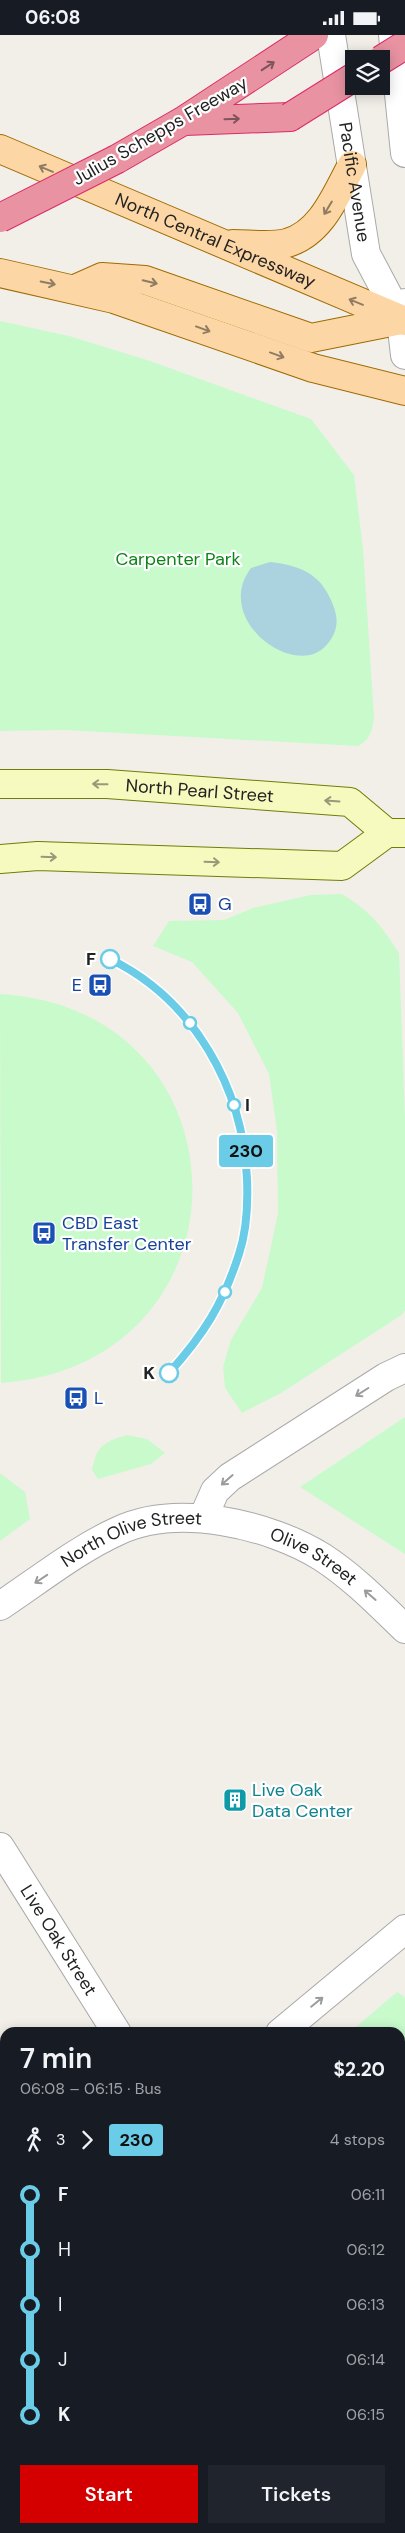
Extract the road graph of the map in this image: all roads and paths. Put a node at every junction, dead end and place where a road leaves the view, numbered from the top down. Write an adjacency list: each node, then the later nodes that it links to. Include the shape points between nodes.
1 (314, 35): 7 (highway, Julius Schepps Freeway, one-way to 1)
2 (331, 35): 10 (street, Pacific Avenue)
3 (393, 35): 9 (street)
4 (405, 45): 5 (highway, bridge)
5 (390, 54)
6 (345, 83): 7 (highway, one-way to 6, bridge, via 290,117)
7 (183, 121): 11 (highway, Julius Schepps Freeway, bridge, via 78,181)
8 (0, 149): 12 (main road, North Central Expressway, one-way to 8)
9 (405, 153)
10 (352, 165): 12 (main road, one-way to 12, via 317,224 303,236 286,243); 15 (street, Pacific Avenue, via 366,254)
11 (0, 218)
12 (223, 245): 15 (main road, North Central Expressway, one-way to 12)
13 (0, 273): 14 (main road, one-way to 14)
14 (75, 289): 15 (main road, one-way to 15, via 102,277 146,280 311,338); 17 (main road, one-way to 17, via 174,318 313,368)
15 (404, 315): 16 (street, Pacific Avenue)
16 (405, 355)
17 (405, 391)
18 (0, 784): 19 (main road, North Pearl Street, one-way to 18, via 350,802 107,784)
19 (396, 833): 20 (main road, North Pearl Street, one-way to 19, via 38,856 342,866)
20 (0, 859)
21 (405, 1368): 22 (street, North Olive Street, one-way to 22, via 230,1477 215,1491)
22 (203, 1518): 23 (street, North Olive Street, one-way to 23, via 162,1519 119,1530); 24 (street, Olive Street, one-way to 22, via 372,1596 322,1557 288,1540 255,1529)
23 (0, 1607)
24 (405, 1629)
25 (0, 1847): 27 (street, Live Oak Street)
26 (405, 1929): 28 (street, one-way to 26)
27 (113, 2027)
28 (287, 2027)

